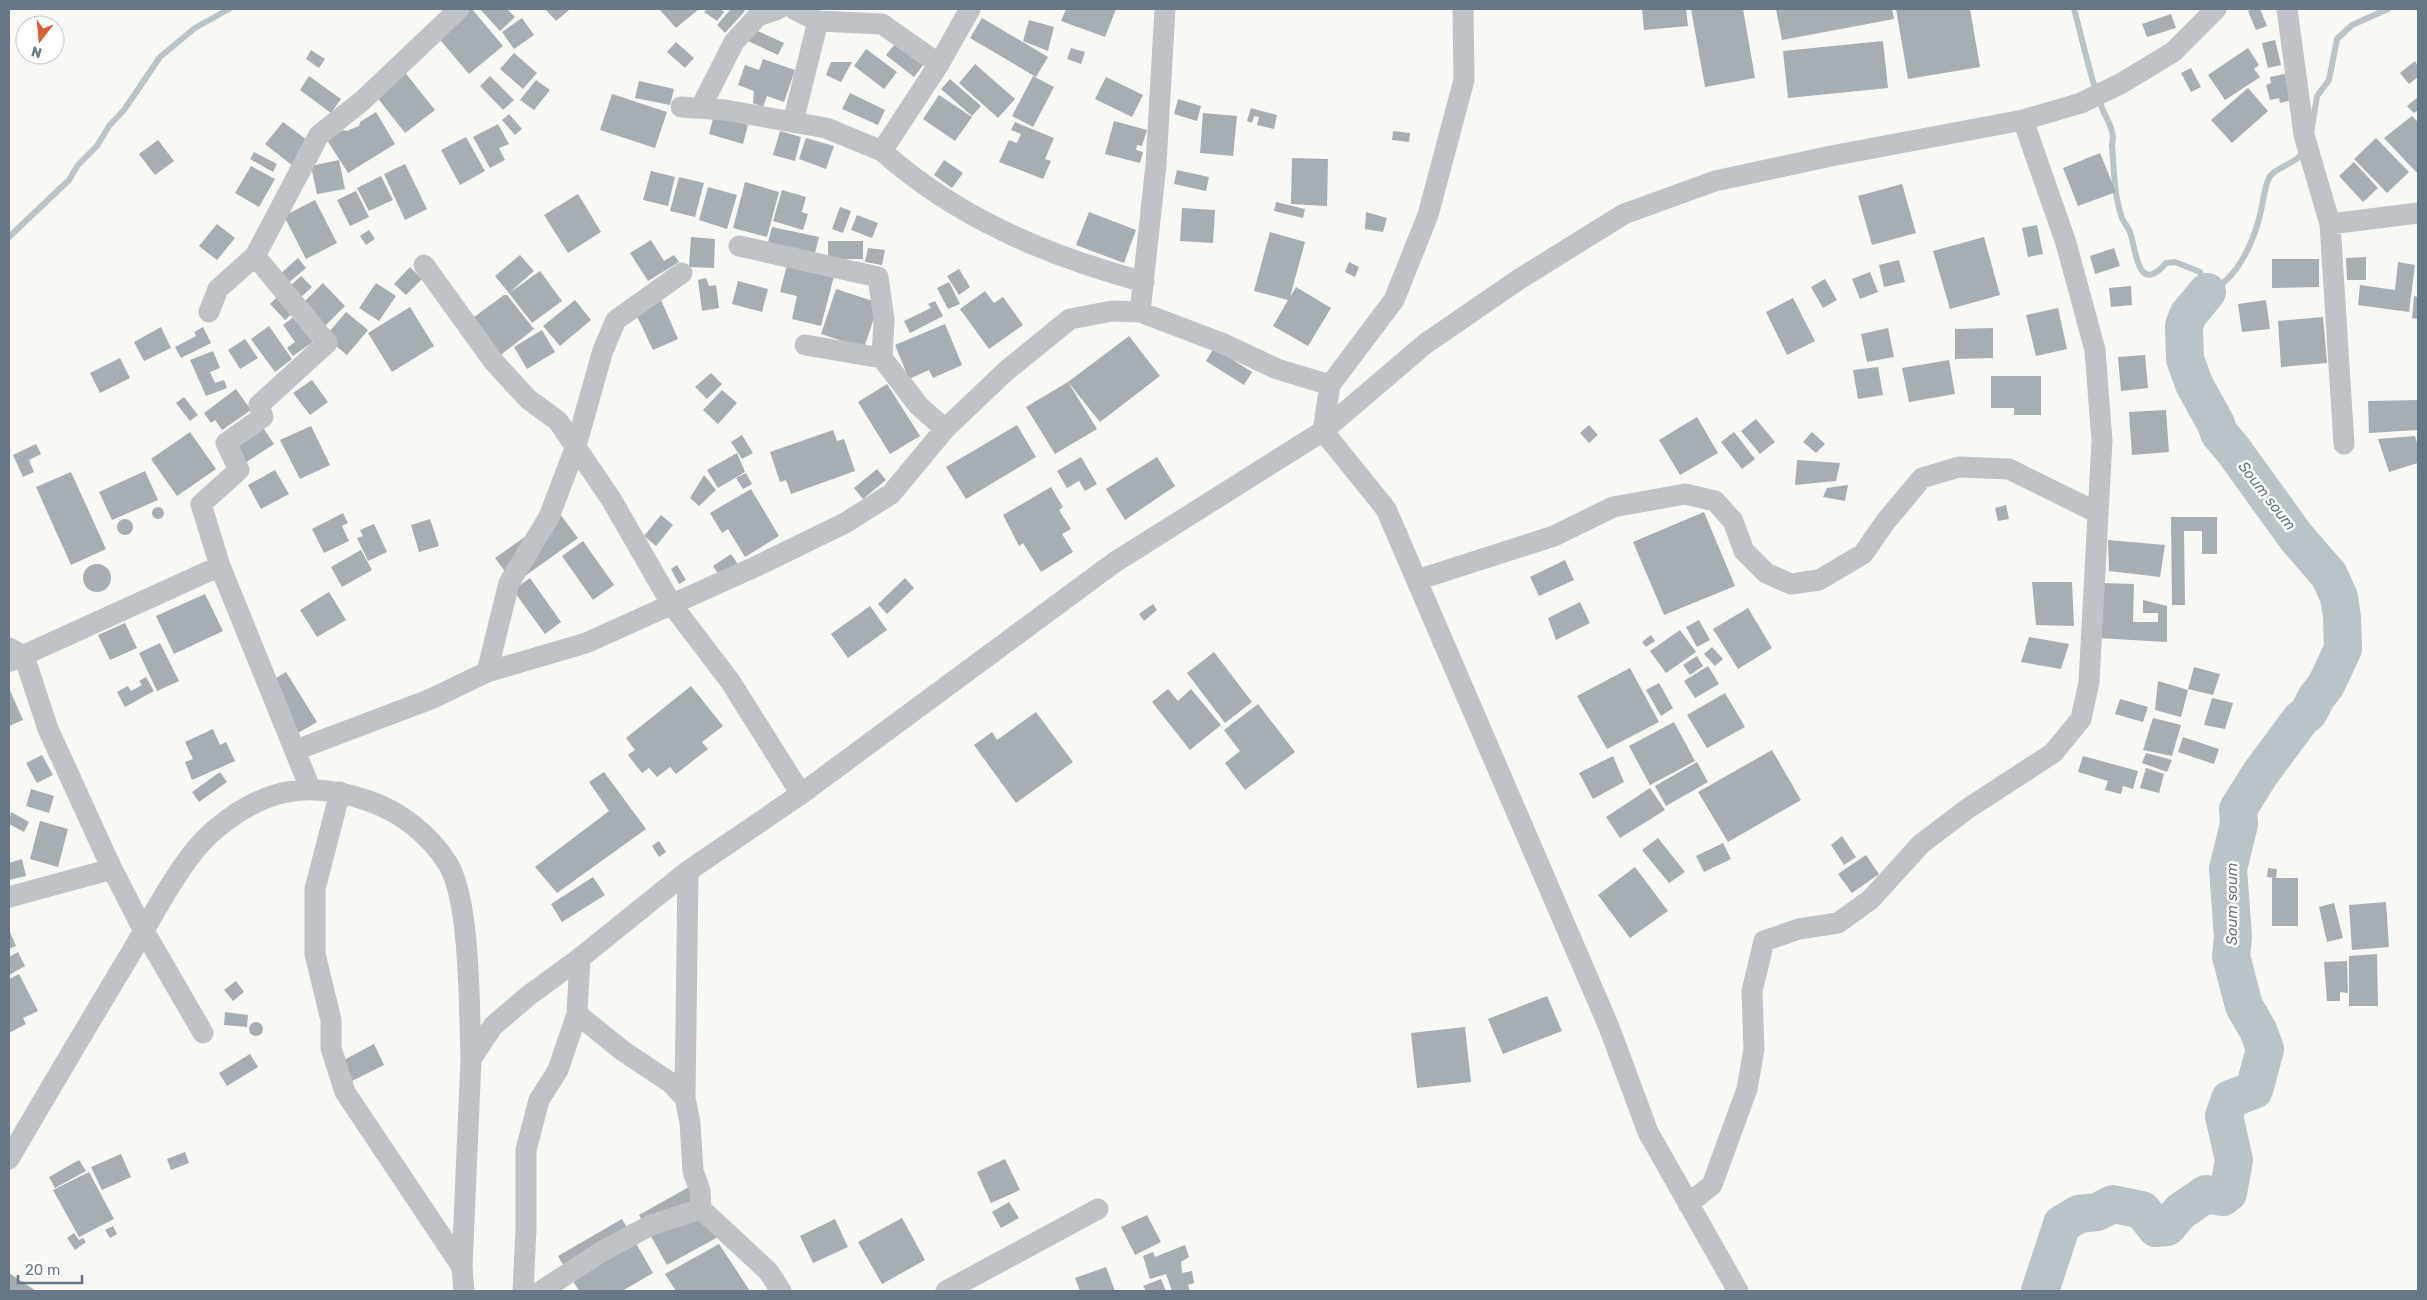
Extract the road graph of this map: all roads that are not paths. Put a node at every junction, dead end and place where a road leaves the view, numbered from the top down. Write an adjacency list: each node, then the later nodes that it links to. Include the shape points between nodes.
1 (459, 9): 17 (street, via 362,100 319,135)
2 (778, 9): 12 (street, via 758,16 734,42 692,107)
3 (794, 9): 9 (street)
4 (970, 9): 10 (street)
5 (1165, 9): 20 (street, via 1156,166)
6 (1463, 9): 25 (street, via 1464,80 1428,215 1394,300)
7 (2216, 9): 11 (street, via 2173,52 2122,83 2081,104)
8 (2287, 9): 15 (street, via 2304,135)
9 (818, 21): 10 (street, via 882,24); 12 (street)
10 (939, 64): 13 (street)
11 (2023, 120): 27 (street, via 1715,181 1624,214 1521,278 1425,344); 30 (street, via 2066,243 2095,350 2102,441)
12 (793, 122): 13 (street, via 826,128)
13 (882, 151): 20 (street, via 906,173 946,201 1023,242 1096,269)
14 (2416, 211): 15 (street)
15 (2330, 224): 28 (street)
16 (740, 246): 24 (street, via 878,277 884,320)
17 (255, 256): 21 (street, via 218,289); 31 (street, via 327,343 259,405 263,417 226,443 239,470 201,504)
18 (424, 265): 29 (street, via 494,362 528,400 558,421)
19 (682, 273): 29 (street, via 616,320 603,350)
20 (1144, 282): 22 (street)
21 (208, 312)
22 (1140, 312): 25 (street, via 1224,344 1277,369); 26 (street, via 1112,311 1070,319 1006,371)
23 (805, 345): 24 (street)
24 (882, 358): 26 (street, via 919,406)
25 (1330, 385): 27 (street)
26 (944, 429): 33 (street, via 891,494 845,524)
27 (1323, 431): 32 (street, via 1386,509); 39 (street, via 1115,562)
28 (2344, 444)
29 (576, 446): 33 (street, via 611,499); 35 (street, via 549,517 509,583)
30 (2098, 513): 32 (street, via 2009,469 1959,467 1922,478 1886,520 1863,554 1819,580 1792,584 1766,573 1744,551 1733,521 1715,501 1685,494 1613,507 1554,536); 50 (street, via 2089,682 2081,719 2053,753 1967,808 1921,844 1871,899 1838,923 1799,929 1764,941 1752,991 1754,1049 1748,1089 1712,1185)
31 (220, 566): 34 (street); 36 (street)
32 (1417, 580): 50 (street, via 1608,1027 1648,1132)
33 (672, 605): 35 (street, via 586,642); 39 (street, via 730,681)
34 (14, 655): 40 (street)
35 (487, 672): 36 (street, via 431,699)
36 (296, 750): 37 (street)
37 (310, 788): 38 (street); 43 (street, via 289,790 264,799 215,828 195,851)
38 (340, 792): 47 (street, via 372,802 420,829 448,865 459,891 464,921); 53 (street, via 315,889 316,954 331,1020 331,1048 345,1092)
39 (801, 794): 41 (street)
40 (112, 869): 42 (street); 43 (street)
41 (688, 871): 44 (street); 48 (street)
42 (9, 897)
43 (144, 931): 46 (street); 49 (street)
44 (580, 958): 45 (street); 47 (street, via 493,1026)
45 (577, 1014): 48 (street, via 623,1051 671,1083); 55 (street, via 558,1070 539,1100 526,1150)
46 (203, 1033)
47 (471, 1059): 53 (street)
48 (685, 1098): 51 (street)
49 (9, 1159)
50 (1688, 1204): 59 (street)
51 (701, 1209): 56 (street, via 650,1225); 57 (street, via 768,1271)
52 (1098, 1209): 58 (street)
53 (462, 1267): 54 (street)
54 (464, 1291)
55 (523, 1291)
56 (541, 1291)
57 (781, 1291)
58 (947, 1291)
59 (1738, 1291)

